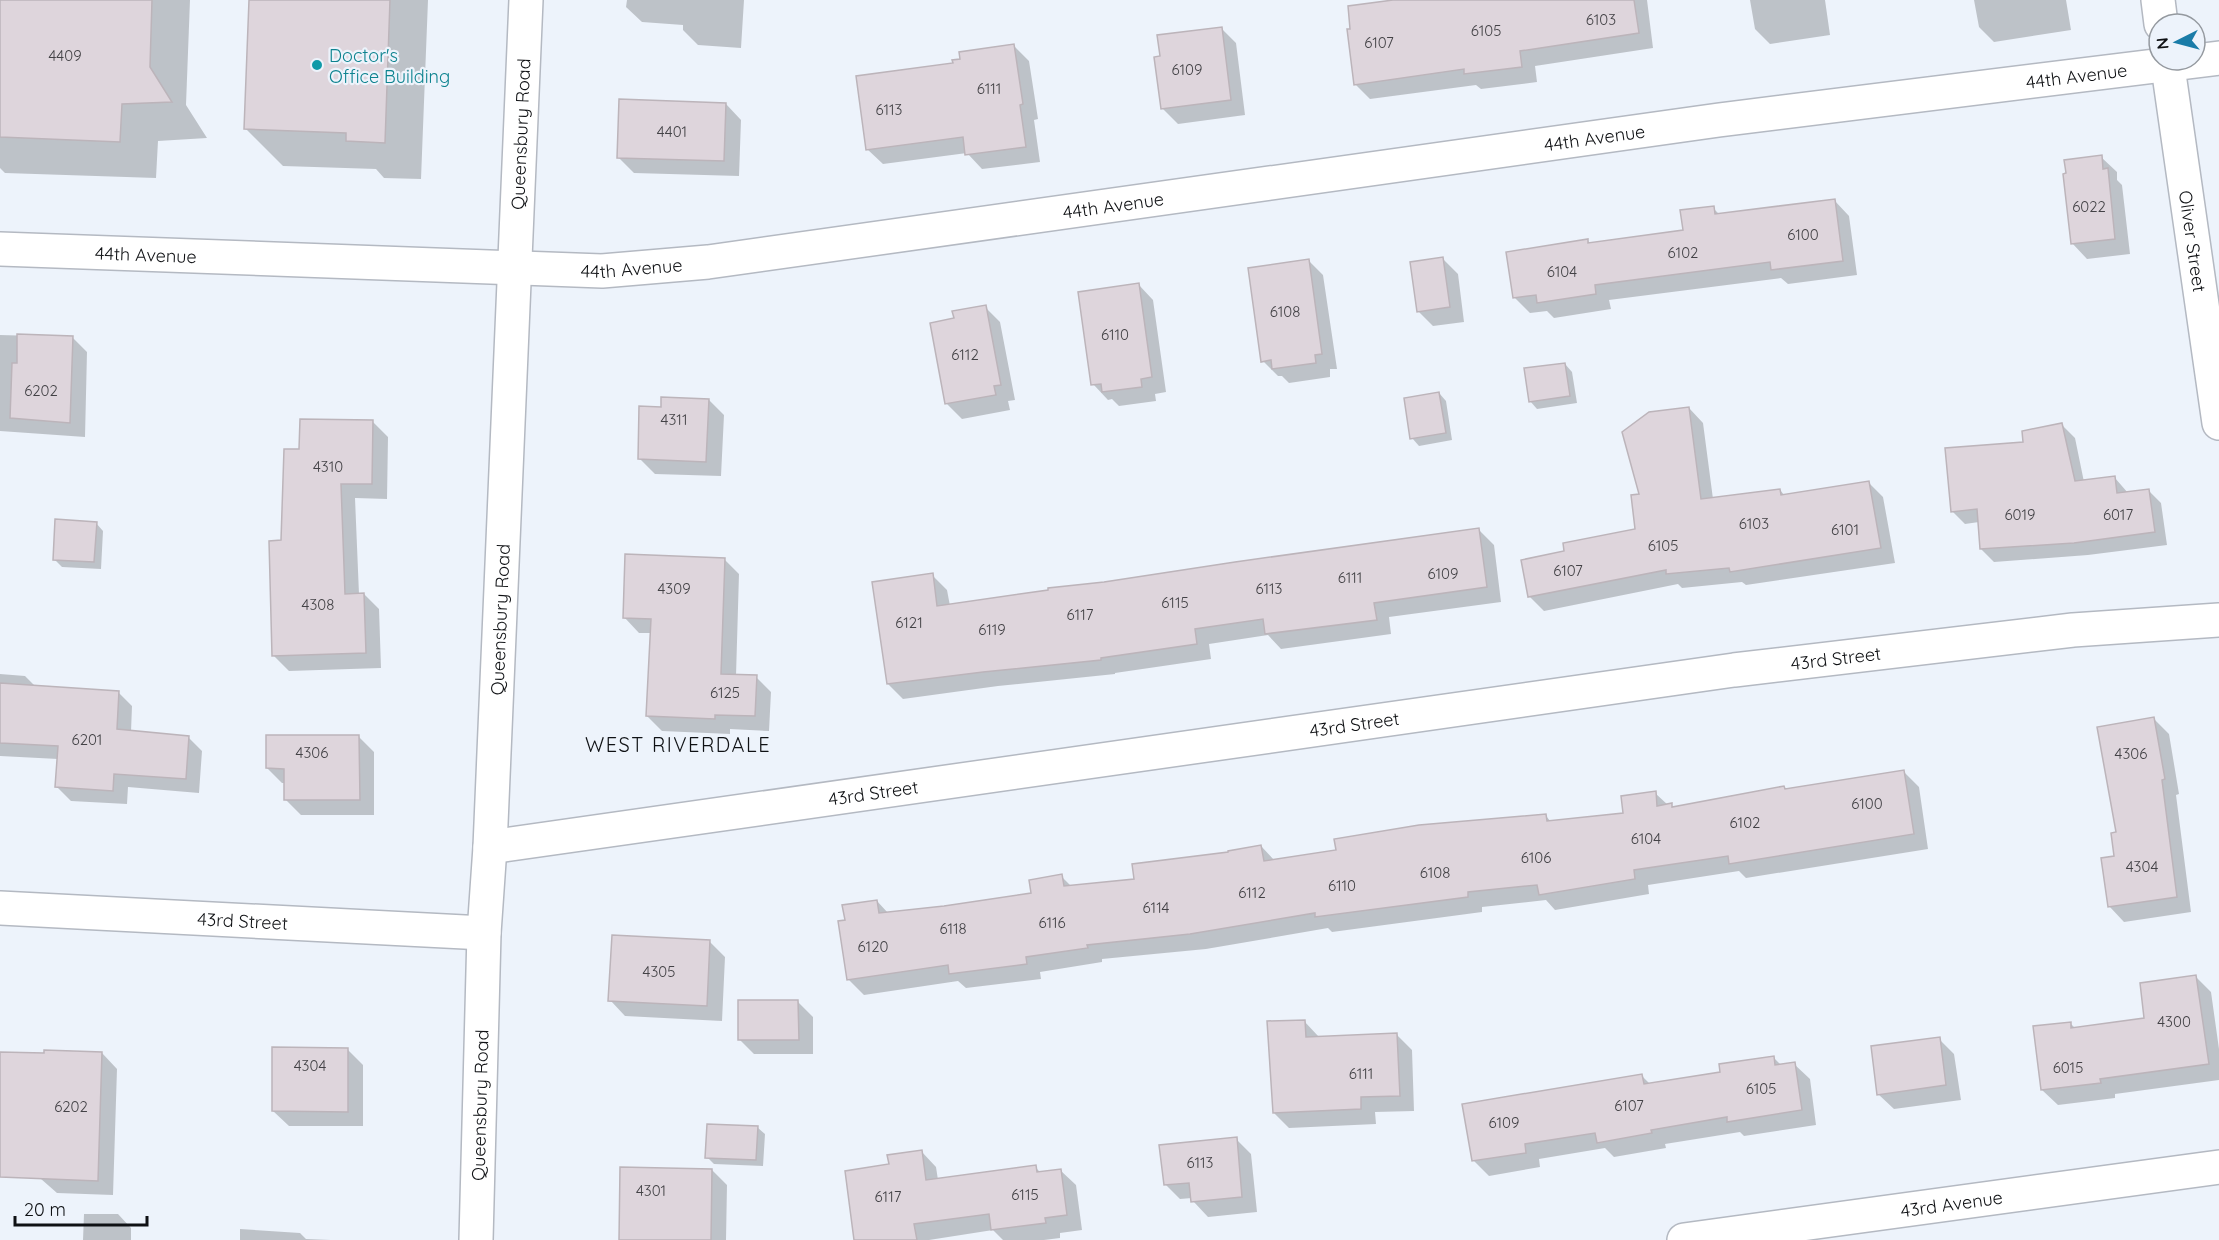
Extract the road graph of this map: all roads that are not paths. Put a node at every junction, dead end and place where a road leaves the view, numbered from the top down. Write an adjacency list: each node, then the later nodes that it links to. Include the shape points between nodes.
1 (526, 0): 5 (street, Queensbury Road)
2 (2147, 65): 5 (street, 44th Avenue, via 1719,120 708,262 602,271)
3 (2168, 72): 6 (street, Oliver Street)
4 (0, 249): 5 (street, 44th Avenue)
5 (516, 267): 8 (street, Queensbury Road)
6 (2219, 423)
7 (2219, 620): 8 (street, 43rd Street, via 2073,630 1734,670)
8 (490, 847): 10 (street, Queensbury Road)
9 (0, 908): 10 (street, 43rd Street)
10 (484, 933): 12 (street, Queensbury Road)
11 (2219, 1167): 13 (street, 43rd Avenue)
12 (476, 1240)
13 (1684, 1240)

